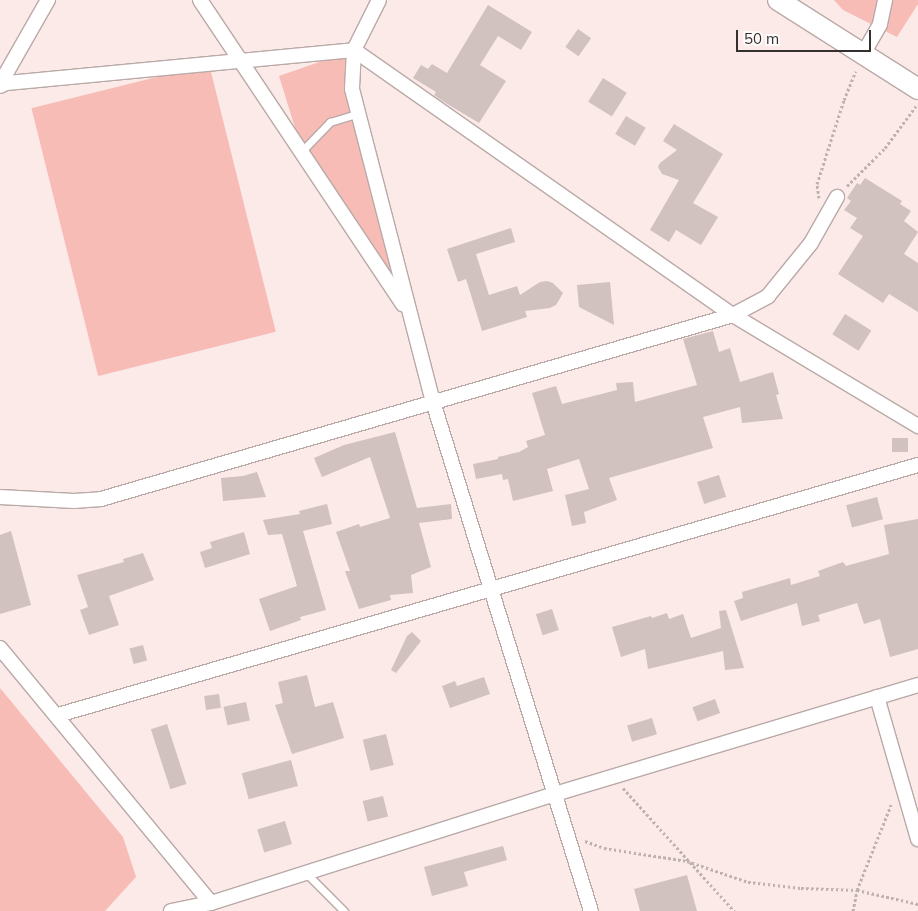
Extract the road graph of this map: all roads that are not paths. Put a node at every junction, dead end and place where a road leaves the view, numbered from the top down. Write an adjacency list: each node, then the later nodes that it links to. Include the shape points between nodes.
1 (48, 0): 9 (street)
2 (200, 0): 8 (street)
3 (379, 0): 6 (street)
4 (778, 0): 7 (main road)
5 (885, 0): 7 (street, via 880,24)
6 (354, 50): 8 (street); 11 (street, via 352,88); 15 (street)
7 (863, 54): 10 (main road)
8 (240, 60): 9 (street); 12 (street)
9 (0, 85)
10 (918, 89)
11 (359, 113): 12 (lane, via 330,122); 14 (street)
12 (301, 152): 14 (street)
13 (837, 196): 15 (street, via 811,243 768,296)
14 (409, 313): 16 (street)
15 (734, 315): 16 (street); 17 (street)
16 (433, 402): 19 (street, via 101,499); 20 (street)
17 (918, 426)
18 (918, 465): 20 (street)
19 (0, 497)
20 (492, 590): 24 (street); 25 (street)
21 (0, 648): 24 (street)
22 (918, 685): 23 (street)
23 (877, 697): 25 (street); 26 (street)
24 (58, 715): 28 (street)
25 (555, 794): 27 (street); 31 (street)
26 (918, 839)
27 (306, 873): 28 (street); 30 (lane)
28 (210, 903): 29 (street)
29 (171, 911)
30 (344, 911)
31 (591, 911)

